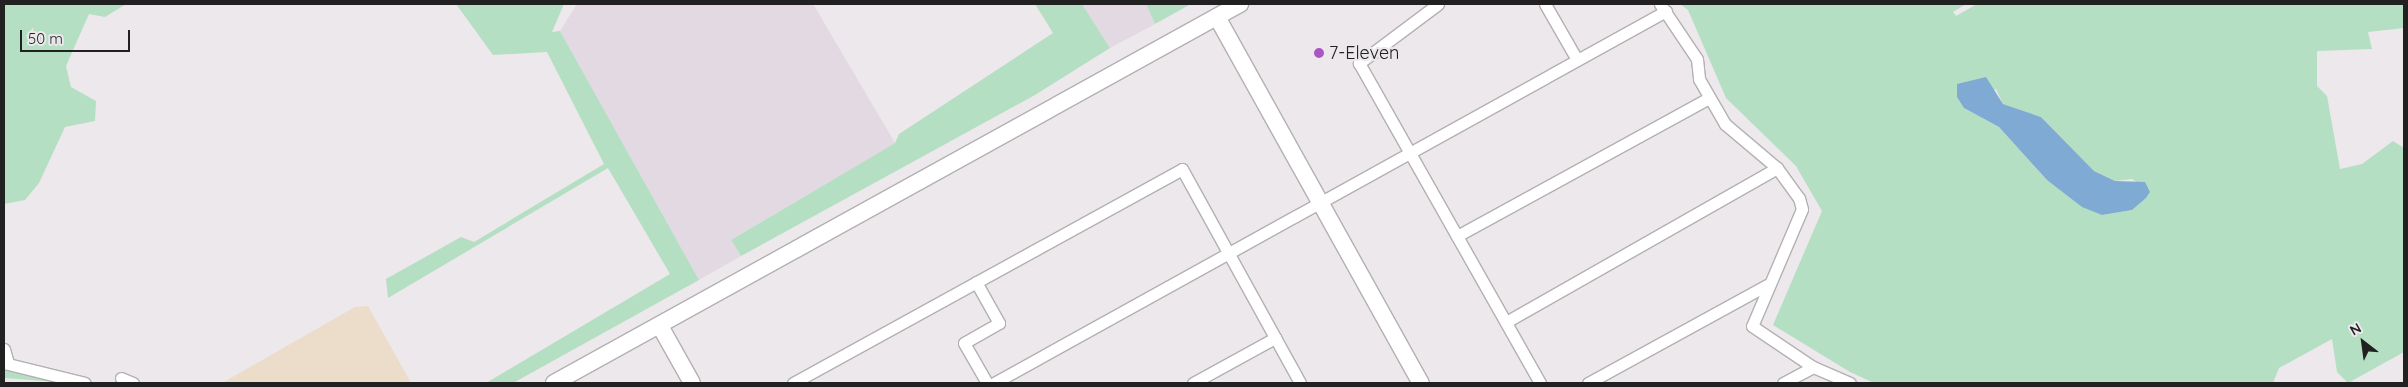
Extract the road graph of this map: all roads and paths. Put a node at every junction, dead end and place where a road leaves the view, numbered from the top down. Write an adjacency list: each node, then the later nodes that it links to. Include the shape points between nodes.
1 (1240, 4): 5 (street)
2 (1438, 4): 8 (street, via 1359,63)
3 (1545, 4): 6 (street)
4 (1663, 7): 6 (street); 7 (street, via 1697,59 1699,79)
5 (1217, 17): 10 (street); 16 (street)
6 (1576, 58): 8 (street)
7 (1710, 98): 9 (street, via 1736,136); 11 (street)
8 (1412, 153): 10 (street); 11 (street)
9 (1777, 168): 14 (street, via 1799,198 1802,209); 15 (street)
10 (1320, 204): 12 (street); 31 (street)
11 (1458, 236): 15 (street)
12 (1227, 252): 13 (street, via 1182,169); 17 (street); 28 (street)
13 (976, 282): 26 (street); 27 (street, via 999,323 964,343)
14 (1767, 285): 20 (street, via 1752,326); 33 (street)
15 (1506, 322): 32 (street)
16 (660, 326): 24 (street); 25 (street)
17 (1275, 338): 29 (street); 30 (street)
18 (4, 349): 19 (street)
19 (6, 363): 22 (street)
20 (1814, 366): 34 (street); 35 (street)
21 (121, 378): 23 (street)
22 (85, 383)
23 (133, 383)
24 (554, 383)
25 (692, 383)
26 (793, 383)
27 (987, 383)
28 (994, 383)
29 (1193, 383)
30 (1300, 383)
31 (1421, 383)
32 (1540, 383)
33 (1588, 383)
34 (1783, 383)
35 (1850, 383)

